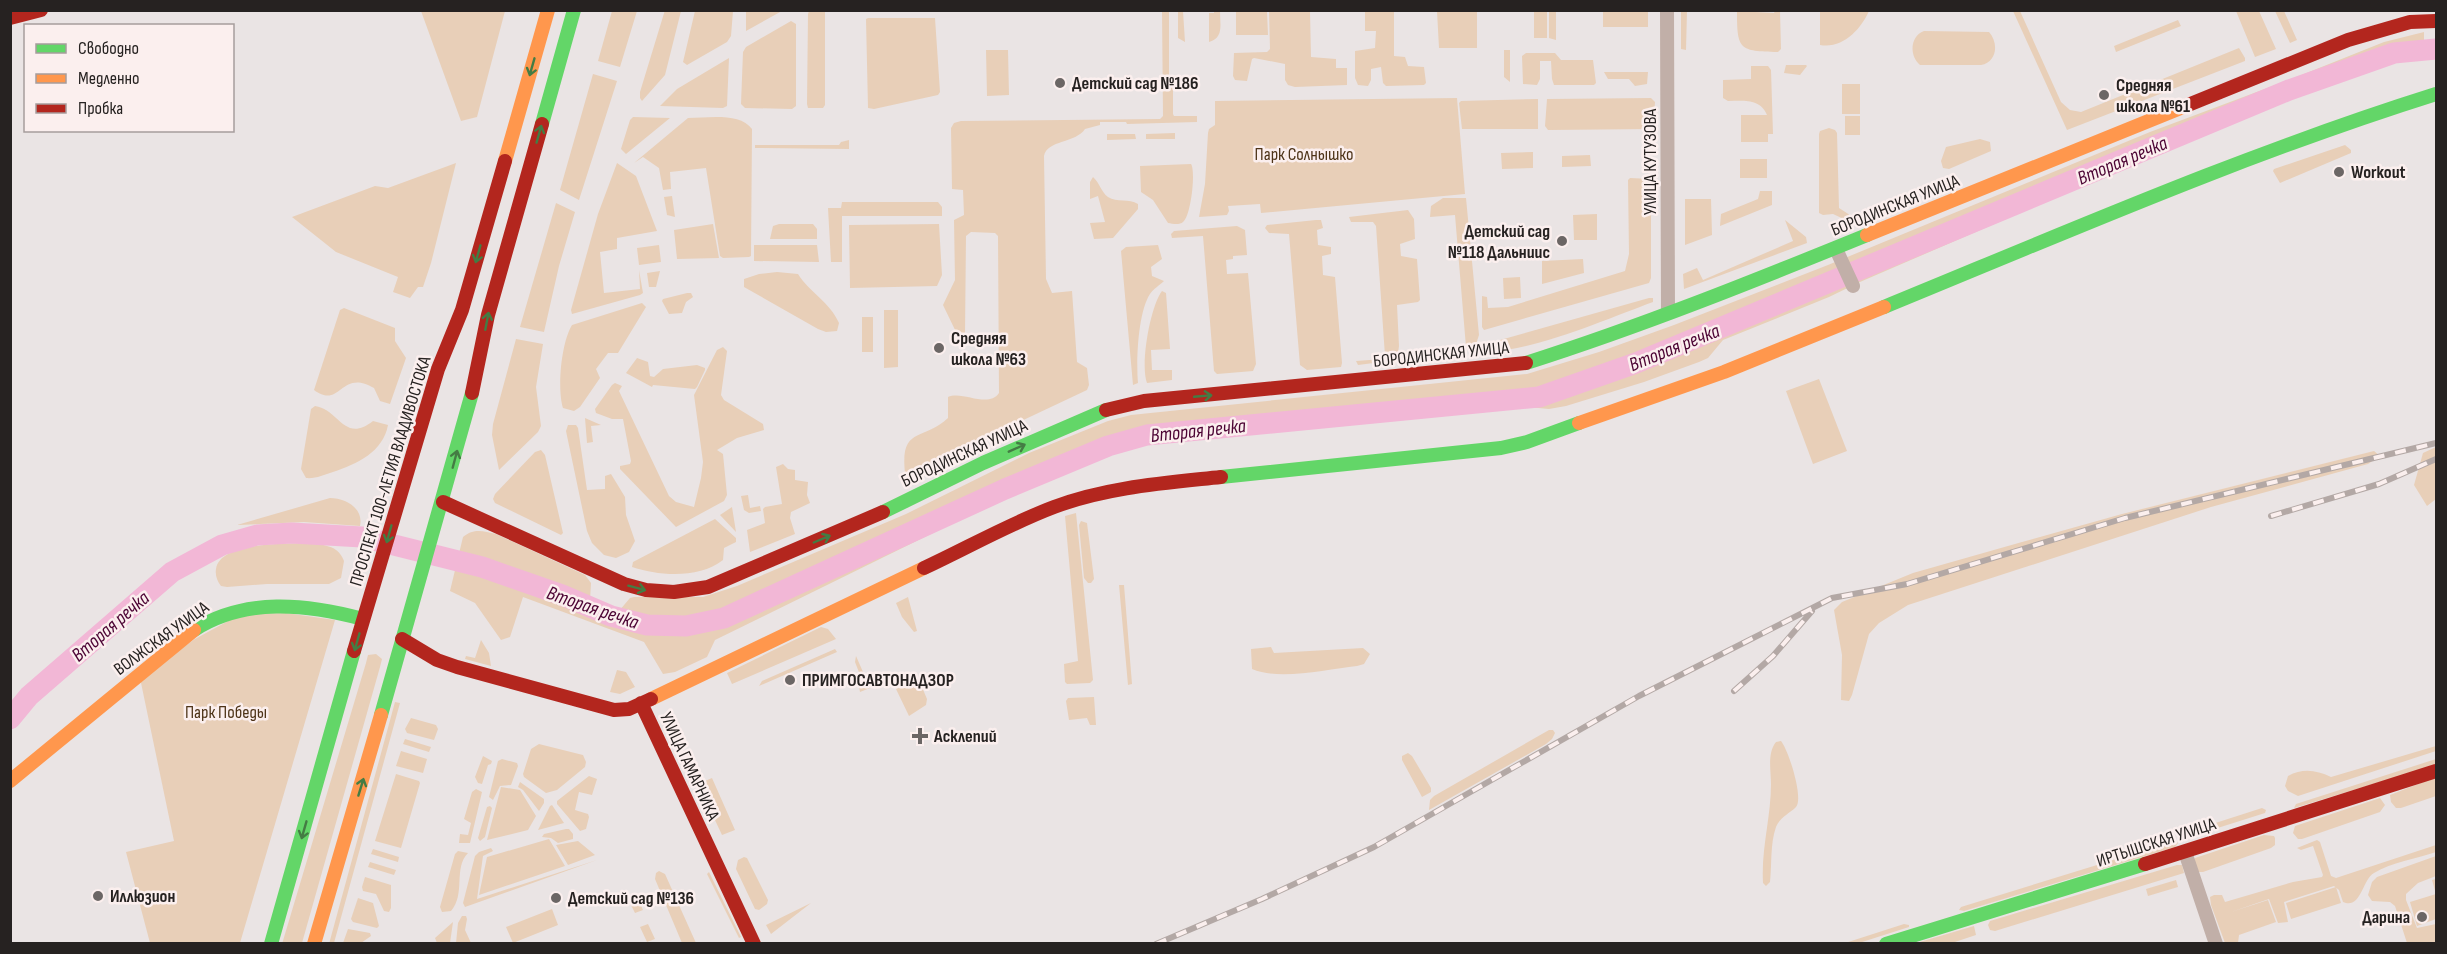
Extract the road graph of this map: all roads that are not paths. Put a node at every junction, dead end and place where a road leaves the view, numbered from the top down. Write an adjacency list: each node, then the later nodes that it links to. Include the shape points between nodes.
1 (40, 10): 5 (main road)
2 (548, 10): 13 (main road, ПРОСПЕКТ 100-ЛЕТИЯ ВЛАДИВОСТОКА, one-way to 13, via 462,310)
3 (574, 10): 14 (main road, one-way to 3, via 488,315)
4 (1668, 10): 11 (street, УЛИЦА КУТУЗОВА)
5 (10, 18)
6 (2436, 21): 8 (main road, БОРОДИНСКАЯ УЛИЦА, via 2410,22 2348,40)
7 (2436, 94): 18 (main road, via 2237,162 1724,372 1527,442 1489,450 1151,484 1053,507)
8 (1836, 249): 10 (street); 11 (main road, БОРОДИНСКАЯ УЛИЦА)
9 (456, 281): 13 (main road)
10 (1853, 286)
11 (1668, 313): 15 (main road, БОРОДИНСКАЯ УЛИЦА, one-way to 11, via 584,564 624,584 674,592 708,586 849,528 1097,412 1144,401 1526,363)
12 (498, 332): 14 (main road)
13 (438, 369): 16 (main road, ПРОСПЕКТ 100-ЛЕТИЯ ВЛАДИВОСТОКА, one-way to 16)
14 (476, 379): 15 (main road, one-way to 14)
15 (441, 509): 17 (main road)
16 (363, 619): 20 (main road, ВОЛЖСКАЯ УЛИЦА, via 324,608 298,607 221,616 179,642); 22 (main road, ПРОСПЕКТ 100-ЛЕТИЯ ВЛАДИВОСТОКА, one-way to 22)
17 (402, 639): 18 (main road, УЛИЦА ГАМАРНИКА, via 436,660 614,710); 23 (main road, one-way to 17)
18 (641, 703): 24 (main road, УЛИЦА ГАМАРНИКА)
19 (2436, 771): 21 (main road, ИРТЫШСКАЯ УЛИЦА)
20 (10, 781)
21 (2185, 852): 25 (main road, ИРТЫШСКАЯ УЛИЦА); 26 (street)
22 (271, 944)
23 (314, 944)
24 (754, 944)
25 (1886, 944)
26 (2216, 944)

